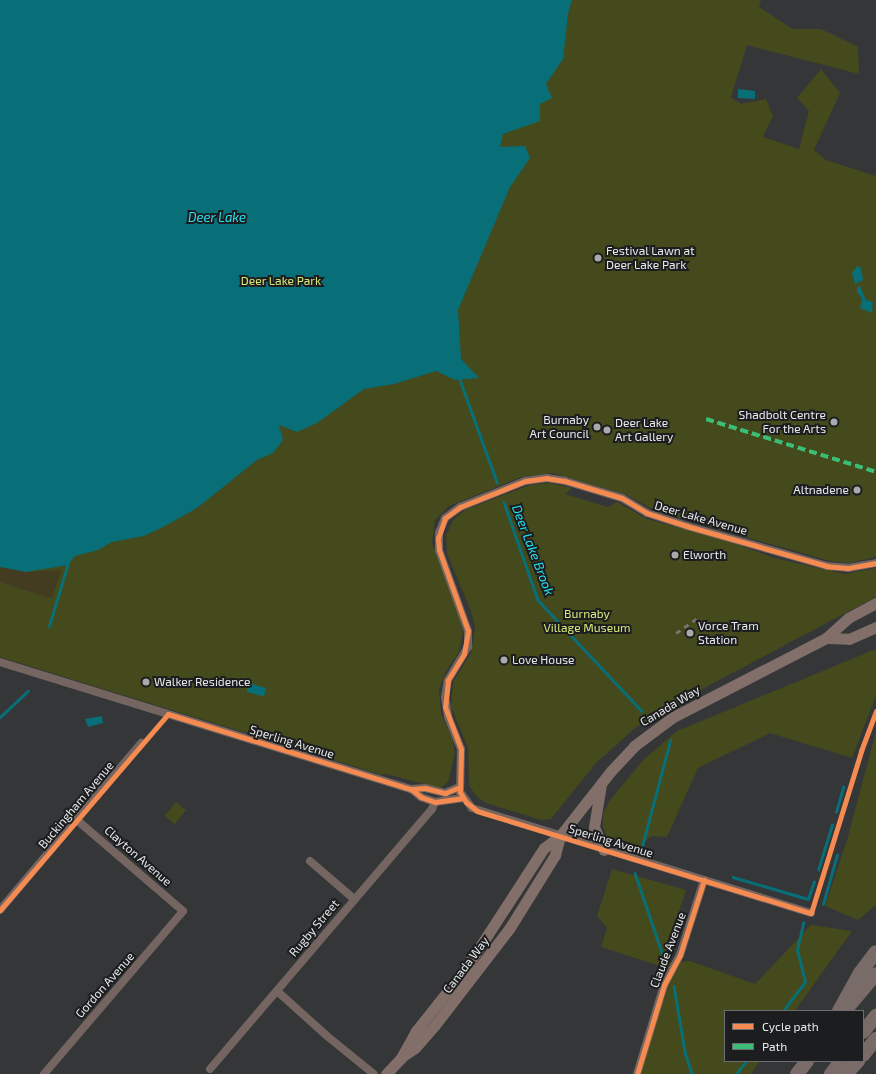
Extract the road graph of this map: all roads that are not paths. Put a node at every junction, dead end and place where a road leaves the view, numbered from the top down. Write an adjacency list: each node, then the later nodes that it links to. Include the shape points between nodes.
1 (876, 563): 8 (street, Deer Lake Avenue, via 848,568 827,566 680,524 647,513 622,498 558,479 525,481 460,507 445,518 438,538 439,550 468,631 468,647 448,680 445,698 448,716 461,749)
2 (876, 603): 4 (main road, Canada Way, via 848,618)
3 (876, 627): 4 (main road, via 849,639)
4 (826, 638): 7 (main road, Canada Way, via 655,728 623,757)
5 (0, 662): 9 (street, Sperling Avenue)
6 (142, 743): 12 (street, Buckingham Avenue)
7 (601, 784): 13 (main road, Canada Way); 14 (main road, via 594,827)
8 (460, 787): 9 (street, Sperling Avenue, via 444,793); 10 (street, Deer Lake Avenue)
9 (411, 789): 11 (street, Sperling Avenue, via 421,797)
10 (462, 798): 11 (street); 13 (street, Sperling Avenue, via 477,811)
11 (435, 802): 17 (street, Rugby Street, via 427,815)
12 (77, 820): 18 (street, Buckingham Avenue); 19 (street, Clayton Avenue)
13 (560, 836): 14 (street, Sperling Avenue); 30 (main road, Canada Way, via 544,848 466,968 416,1031); 30 (main road, Canada Way, via 555,855 509,929 435,1025 415,1048)
14 (604, 850): 16 (street, Sperling Avenue)
15 (310, 861): 17 (street)
16 (704, 880): 20 (street, Sperling Avenue); 38 (street, Claude Avenue, via 680,955 664,985)
17 (354, 899): 23 (street, Rugby Street)
18 (0, 910)
19 (183, 911): 35 (street, Gordon Avenue)
20 (810, 913)
21 (876, 952): 24 (highway, via 860,973)
22 (876, 974): 25 (highway)
23 (277, 991): 34 (street, Rugby Street); 36 (street)
24 (840, 1010)
25 (846, 1010)
26 (876, 1016): 27 (highway)
27 (864, 1031)
28 (876, 1039): 29 (highway)
29 (864, 1054)
30 (401, 1058): 37 (main road, Canada Way)
31 (805, 1062): 39 (highway)
32 (840, 1062): 40 (highway)
33 (857, 1062): 41 (highway)
34 (210, 1068)
35 (44, 1074)
36 (374, 1074)
37 (386, 1074)
38 (637, 1074)
39 (797, 1074)
40 (832, 1074)
41 (846, 1074)

